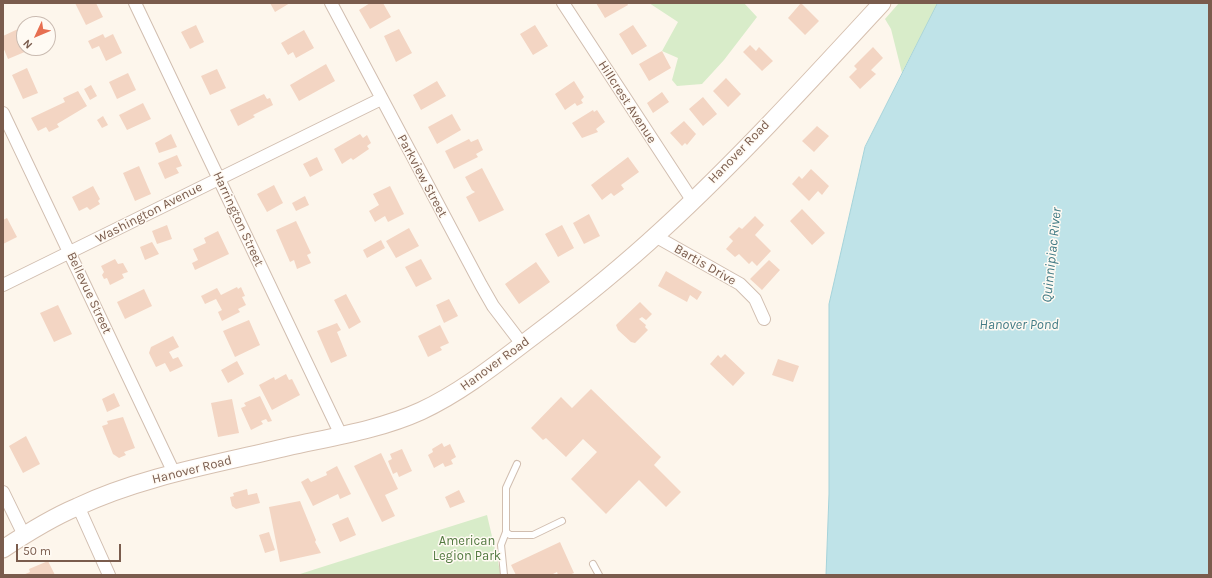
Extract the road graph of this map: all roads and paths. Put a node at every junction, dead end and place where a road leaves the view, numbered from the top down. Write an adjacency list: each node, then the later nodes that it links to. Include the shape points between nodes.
1 (135, 3): 7 (street, Harrington Street)
2 (331, 3): 5 (street, Parkview Street)
3 (563, 3): 8 (street, Hillcrest Avenue)
4 (882, 3): 8 (main road, Hanover Road)
5 (381, 99): 7 (street, Washington Avenue); 13 (street, Parkview Street, via 493,306)
6 (3, 113): 10 (street, Bellevue Street)
7 (219, 178): 10 (street, Washington Avenue); 14 (street, Harrington Street)
8 (692, 200): 9 (main road, Hanover Road)
9 (655, 236): 12 (street, Bartis Drive, via 740,284 755,299); 13 (main road, Hanover Road, via 595,288)
10 (70, 253): 11 (street, Washington Avenue); 16 (street, Bellevue Street)
11 (3, 285)
12 (764, 319)
13 (522, 344): 14 (main road, Hanover Road, via 473,381 420,412 393,422)
14 (341, 435): 16 (main road, Hanover Road)
15 (516, 464): 20 (lane, via 506,488)
16 (174, 473): 18 (main road, Hanover Road)
17 (3, 492): 21 (street)
18 (78, 506): 21 (main road, Hanover Road); 24 (street)
19 (562, 521): 20 (lane, via 533,535 510,535)
20 (506, 532): 25 (lane, via 501,545)
21 (24, 535): 22 (main road, Hanover Road)
22 (3, 549)
23 (593, 564): 26 (lane)
24 (109, 575)
25 (504, 575)
26 (599, 575)

